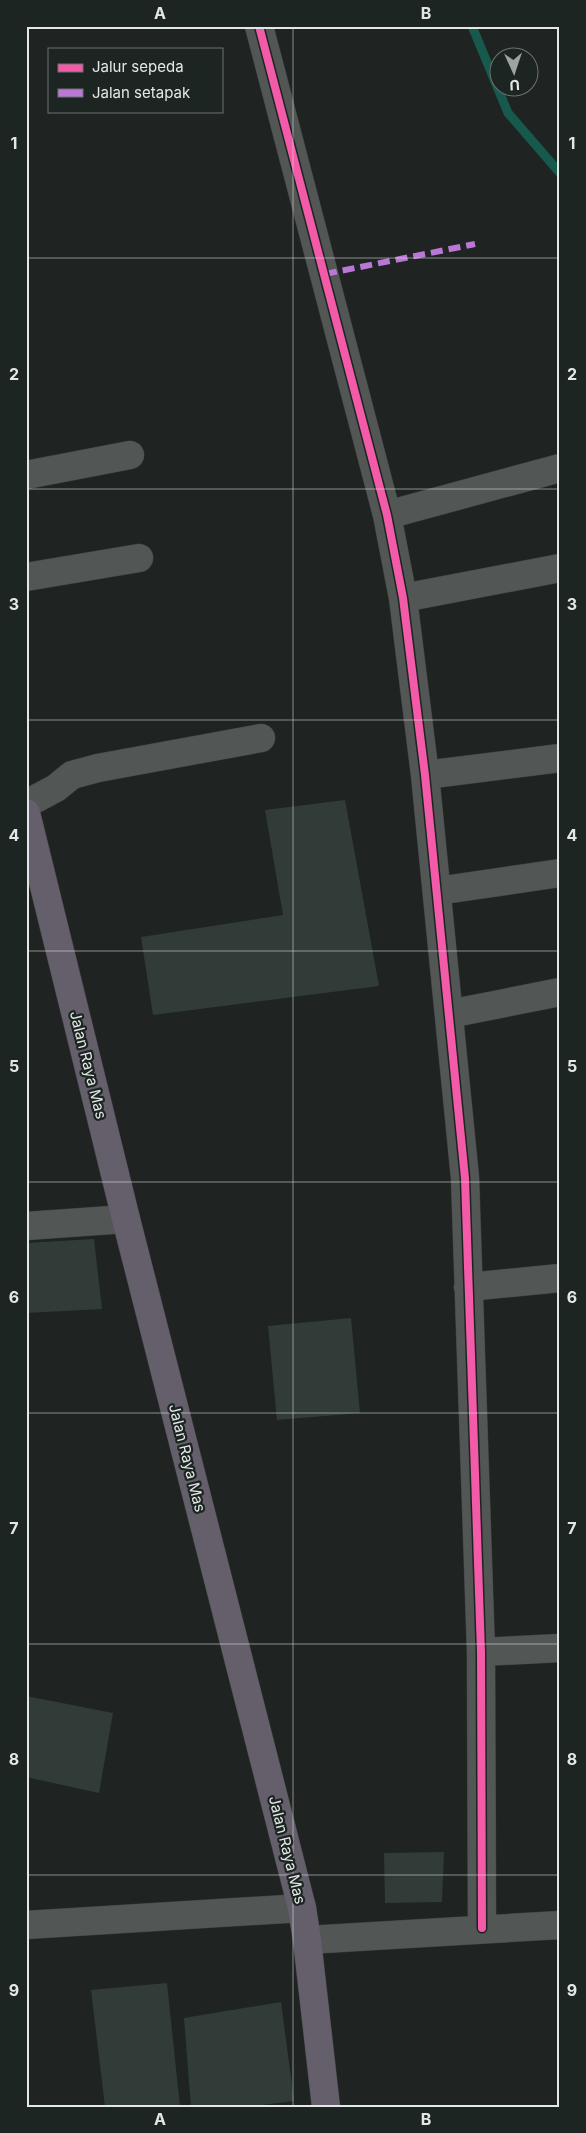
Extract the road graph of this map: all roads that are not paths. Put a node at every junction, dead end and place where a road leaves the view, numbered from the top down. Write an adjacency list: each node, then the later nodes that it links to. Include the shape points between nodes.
1 (259, 26): 5 (street)
2 (130, 455): 4 (street)
3 (560, 468): 5 (street)
4 (26, 475)
5 (387, 515): 9 (street)
6 (139, 558): 8 (street)
7 (560, 568): 9 (street)
8 (26, 577)
9 (403, 598): 12 (street)
10 (261, 738): 13 (street, via 72,775)
11 (560, 758): 12 (street)
12 (424, 775): 16 (street)
13 (26, 804)
14 (26, 813): 19 (highway, Jalan Raya Mas)
15 (560, 873): 16 (street)
16 (437, 891): 18 (street)
17 (560, 992): 18 (street)
18 (449, 1014): 22 (street, via 465,1178)
19 (126, 1219): 20 (street); 25 (highway, Jalan Raya Mas)
20 (26, 1226)
21 (560, 1278): 22 (street)
22 (468, 1287): 24 (street)
23 (560, 1648): 24 (street)
24 (481, 1652): 28 (street)
25 (302, 1908): 26 (street); 29 (highway, Jalan Raya Mas)
26 (26, 1925)
27 (560, 1925): 28 (street)
28 (482, 1928): 29 (street)
29 (307, 1940): 30 (highway, Jalan Raya Mas)
30 (326, 2107)

